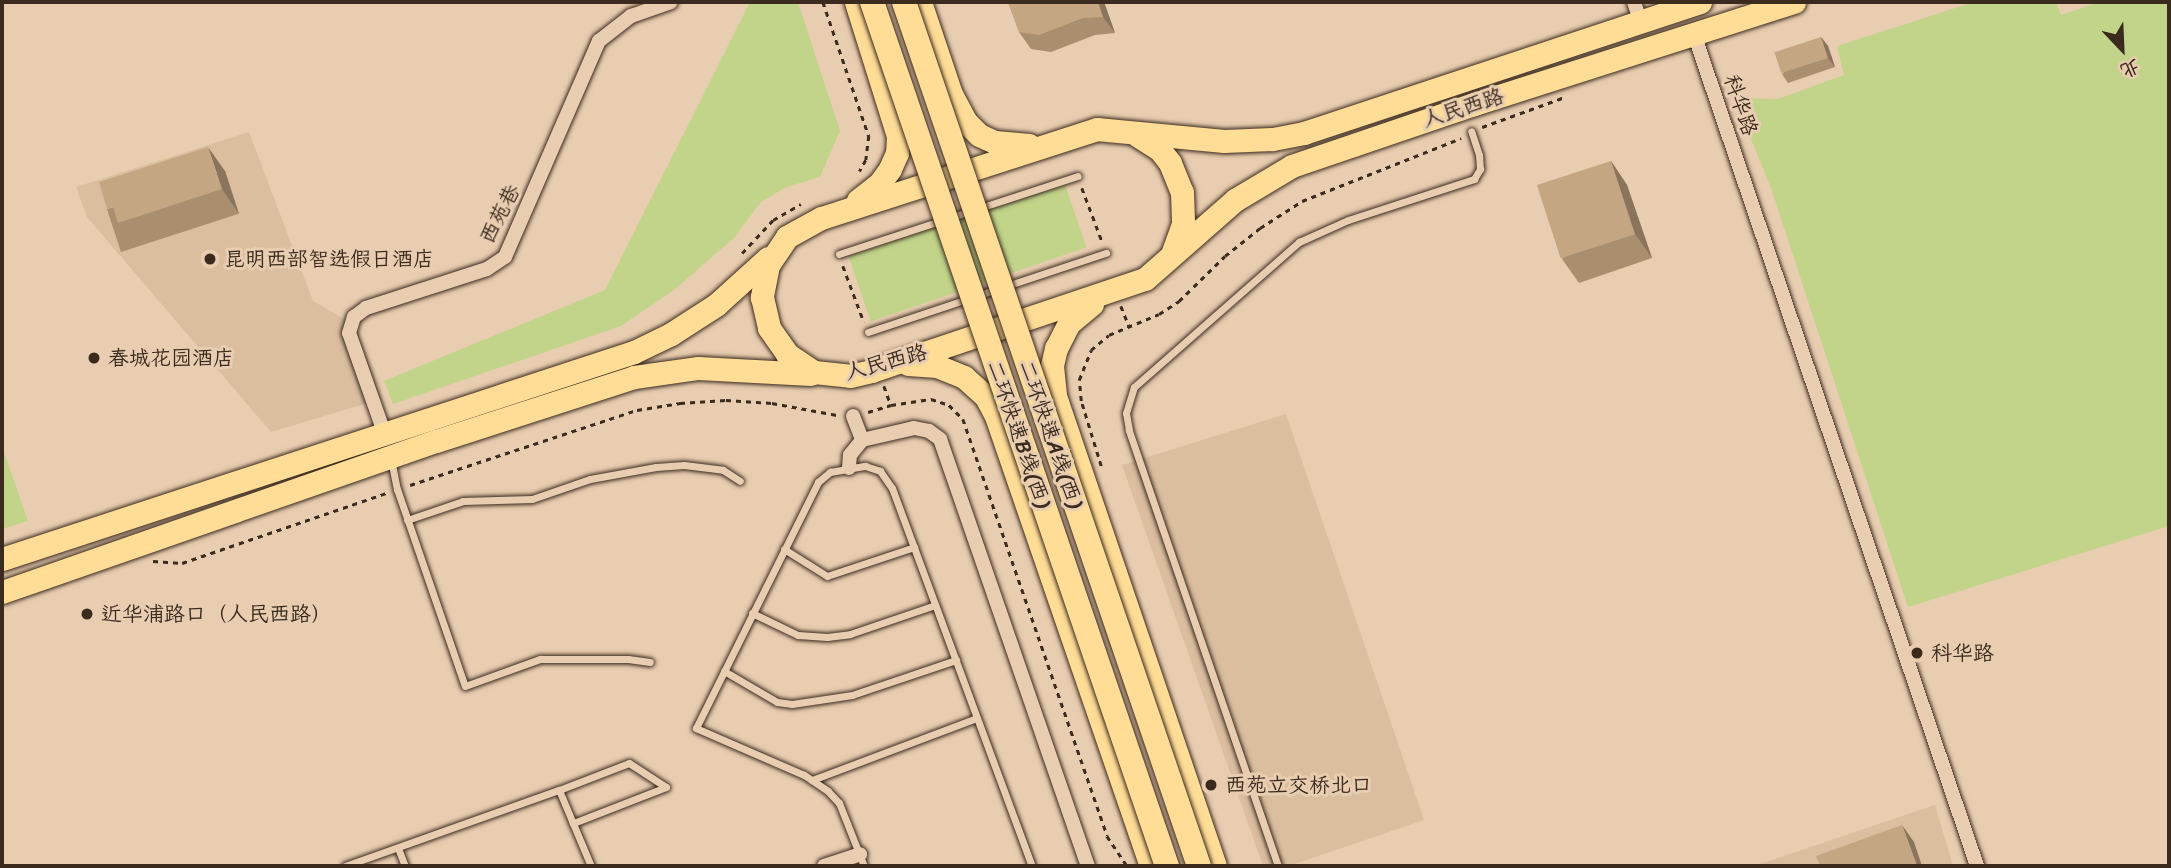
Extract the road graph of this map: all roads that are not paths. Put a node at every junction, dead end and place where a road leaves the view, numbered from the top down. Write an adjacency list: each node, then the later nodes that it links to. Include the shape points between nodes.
1 (671, 2): 25 (street, 西苑巷, via 631,16 599,41 505,257 487,270 366,308 354,317 349,332)
2 (856, 2): 10 (main road)
3 (872, 2): 55 (highway, 二环快速B线(西), bridge)
4 (904, 2): 56 (highway, 二环快速A线(西), bridge)
5 (1700, 2): 8 (main road, 人民西路)
6 (1794, 2): 9 (main road, 人民西路)
7 (923, 12): 10 (main road, via 927,36 922,46 904,58 882,55); 13 (main road, via 956,105 979,135 1022,145)
8 (1637, 12): 11 (main road, 人民西路, via 1288,136 1209,141)
9 (1694, 34): 19 (main road, 人民西路, via 1292,166 1235,200); 59 (street, 科华路)
10 (869, 41): 15 (main road, via 897,125 897,153 873,189 849,205)
11 (1115, 130): 13 (main road, 人民西路); 19 (main road, 人民西路, via 1132,133 1160,150 1182,192 1179,240)
12 (1471, 131): 58 (lane, via 1480,169 1474,179 1348,220 1299,242 1134,387 1126,413)
13 (1076, 134): 15 (main road, 人民西路)
14 (1078, 176): 18 (lane)
15 (812, 211): 16 (main road, 人民西路)
16 (787, 237): 22 (main road, 人民西路, via 764,281 767,320 787,354 814,372); 25 (main road, via 729,296 662,338)
17 (1106, 253): 21 (lane)
18 (839, 254)
19 (1160, 268): 20 (main road, 人民西路)
20 (1123, 294): 23 (main road, 人民西路); 31 (main road, via 1102,297 1076,316 1059,339 1052,366 1055,397)
21 (868, 332)
22 (831, 376): 23 (main road, 人民西路); 27 (main road, via 730,368 650,373)
23 (877, 377): 33 (main road, via 906,364 937,366 979,390 1001,426)
24 (853, 416): 26 (street)
25 (385, 435): 35 (main road)
26 (862, 440): 28 (street, via 850,455); 53 (street, via 914,428 940,439)
27 (390, 459): 30 (lane); 36 (main road)
28 (849, 468): 32 (lane, via 865,466 880,471 892,488); 34 (lane, via 830,472 817,482)
29 (740, 481): 30 (lane, via 723,470 656,467 590,479 532,499 463,501)
30 (408, 520): 40 (lane, via 465,686 540,659)
31 (1099, 527): 33 (main road, via 1080,510 1058,511 1043,526); 57 (main road)
32 (914, 547): 34 (lane, via 827,576); 37 (lane)
33 (1042, 547): 54 (main road)
34 (784, 549): 38 (lane)
35 (2, 559)
36 (2, 592)
37 (935, 605): 38 (lane, via 850,634 827,637 797,635); 39 (lane)
38 (752, 613): 41 (lane)
39 (956, 660): 41 (lane, via 852,695 792,704 777,702); 42 (lane)
40 (650, 662)
41 (724, 671): 43 (lane, via 696,728)
42 (977, 718): 43 (lane); 52 (lane)
43 (812, 780): 47 (lane, via 839,803)
44 (559, 790): 45 (lane); 45 (lane, via 629,763 666,787); 46 (lane)
45 (573, 823): 50 (lane)
46 (398, 848): 48 (lane); 49 (lane)
47 (862, 860): 51 (street)
48 (345, 866)
49 (405, 866)
50 (591, 866)
51 (824, 866)
52 (1032, 866)
53 (1088, 866)
54 (1151, 866)
55 (1167, 866)
56 (1199, 866)
57 (1215, 866)
58 (1278, 866)
59 (1977, 866)

